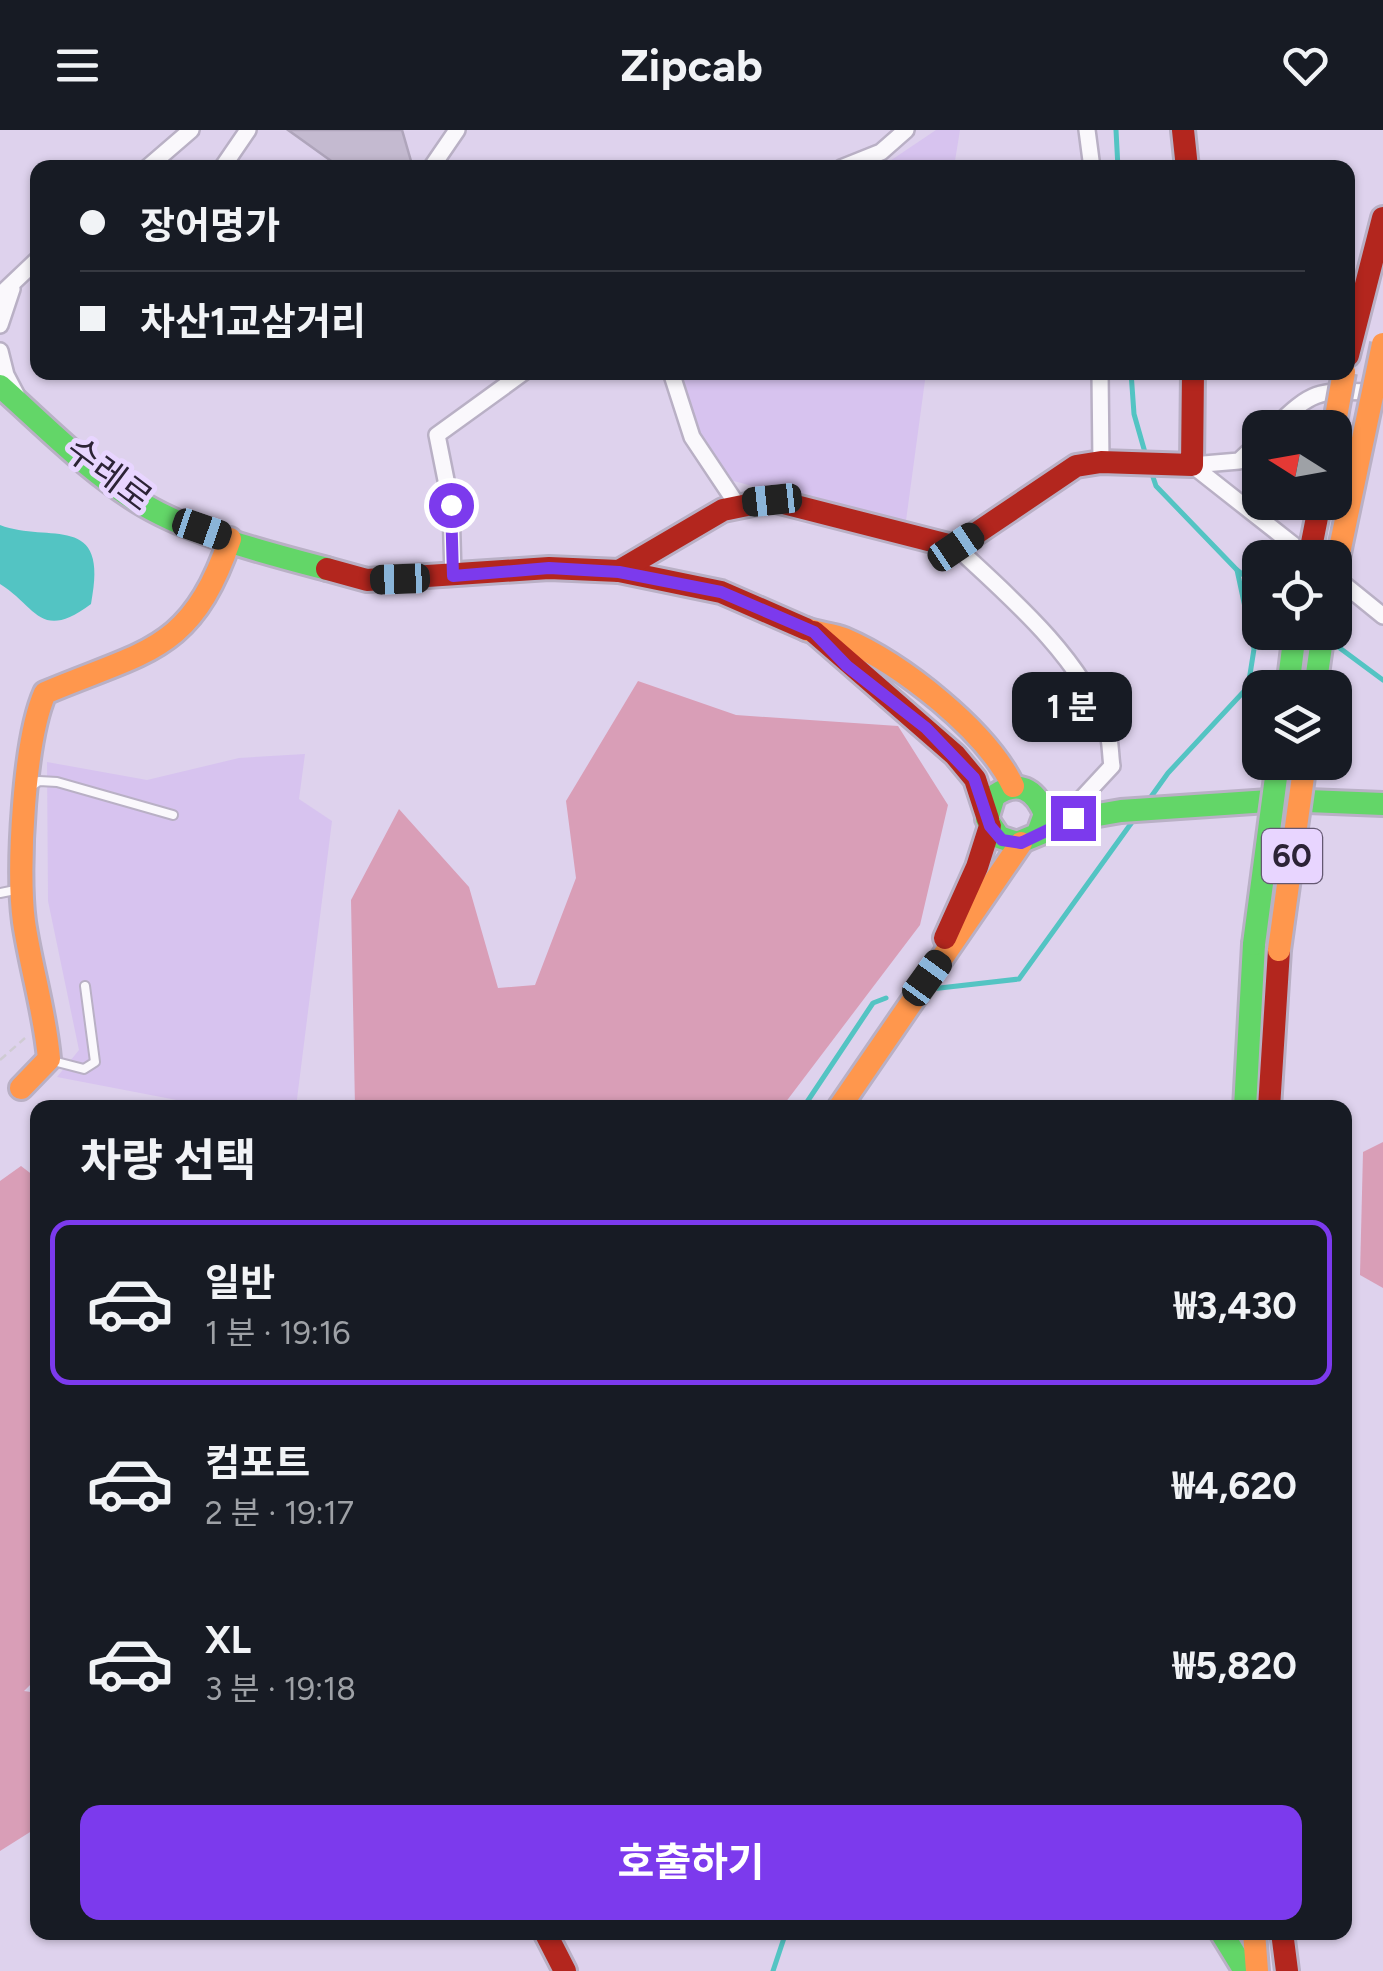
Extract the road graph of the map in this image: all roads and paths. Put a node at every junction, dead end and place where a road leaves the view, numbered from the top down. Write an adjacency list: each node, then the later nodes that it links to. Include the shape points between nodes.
1 (191, 130): 7 (street)
2 (248, 130): 8 (street)
3 (457, 130): 9 (street)
4 (906, 130): 10 (street)
5 (1088, 130): 11 (street)
6 (1183, 130): 12 (main road)
7 (156, 160)
8 (227, 160)
9 (436, 160)
10 (861, 160)
11 (1091, 160)
12 (1186, 160)
13 (1383, 218): 17 (main road)
14 (30, 265): 15 (street)
15 (8, 283): 16 (street); 18 (street)
16 (0, 296)
17 (1355, 317)
18 (0, 326)
19 (1383, 344): 37 (main road, bridge)
20 (0, 351): 28 (street)
21 (513, 380): 40 (street, via 438,435 451,505)
22 (674, 380): 34 (street, via 692,437)
23 (1100, 380): 32 (street)
24 (1192, 380): 33 (main road)
25 (1343, 380): 30 (main road, bridge)
26 (0, 386): 28 (main road, 수레로)
27 (1383, 392): 29 (street, via 1322,392)
28 (22, 404): 35 (main road, 수레로, via 144,505)
29 (1292, 410)
30 (1337, 410)
31 (1242, 459): 33 (street)
32 (1101, 462): 33 (main road); 38 (main road, via 1076,466)
33 (1192, 465): 36 (street)
34 (738, 506): 38 (main road, via 772,500); 39 (main road)
35 (230, 539): 40 (main road, 수레로, via 366,580); 47 (main road, via 198,614 172,638 142,657 45,693 35,715)
36 (1287, 540)
37 (1342, 540)
38 (956, 547): 50 (street, via 1035,620 1108,729 1112,766)
39 (619, 572): 40 (main road, 수레로, via 549,568); 43 (main road, 수레로, via 721,592)
40 (453, 576)
41 (1352, 590): 42 (street)
42 (1383, 616)
43 (814, 632): 46 (main road, 수레로, via 843,638 924,688 980,737); 53 (main road, 수레로, via 974,778)
44 (1276, 780): 64 (main road, 60, bridge, via 1254,944)
45 (1303, 780): 65 (main road, 60, bridge, via 1279,950)
46 (1012, 786): 48 (main road); 53 (main road, via 993,797)
47 (28, 789): 52 (lane, via 57,782); 55 (main road)
48 (1037, 795): 50 (main road); 54 (main road, via 1045,814)
49 (1383, 804): 51 (main road, via 1325,798)
50 (1072, 808): 51 (main road)
51 (1103, 812): 54 (main road, via 1060,822)
52 (173, 816)
53 (989, 822): 54 (main road, via 1002,840); 57 (main road, via 977,867)
54 (1030, 838): 57 (main road)
55 (24, 889): 56 (lane); 59 (main road, via 24,920)
56 (0, 893)
57 (927, 978): 63 (main road)
58 (85, 986): 60 (lane, via 95,1062 84,1069)
59 (46, 1020): 60 (main road); 61 (path)
60 (49, 1059): 62 (main road)
61 (0, 1060)
62 (21, 1088)
63 (843, 1100)
64 (1245, 1100)
65 (1269, 1100)
66 (549, 1940): 70 (main road)
67 (1226, 1940): 71 (main road)
68 (1255, 1940): 72 (main road)
69 (1283, 1940): 73 (main road)
70 (566, 1971)
71 (1245, 1971)
72 (1257, 1971)
73 (1287, 1971)

